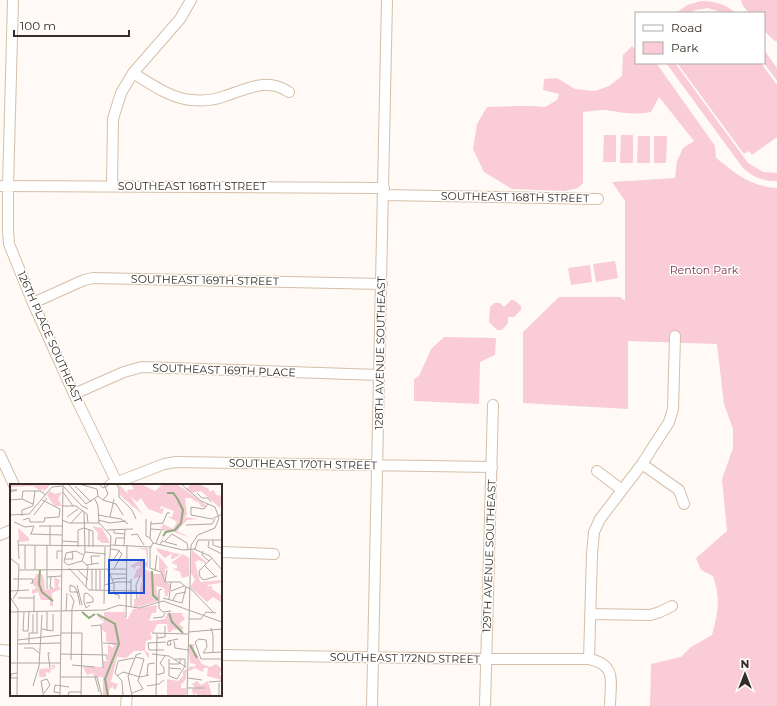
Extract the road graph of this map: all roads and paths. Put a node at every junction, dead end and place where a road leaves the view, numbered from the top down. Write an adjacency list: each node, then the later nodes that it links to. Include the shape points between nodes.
1 (13, 0): 6 (street, 126TH PLACE SOUTHEAST)
2 (191, 0): 4 (street, via 180,19)
3 (388, 0): 8 (street, 128TH AVENUE SOUTHEAST)
4 (133, 73): 5 (street, via 166,93 191,100 217,98 265,84); 7 (street, via 121,93 113,119)
5 (289, 92)
6 (4, 186): 7 (street, SOUTHEAST 168TH STREET); 11 (street, 126TH PLACE SOUTHEAST, via 10,244)
7 (112, 186): 8 (street, SOUTHEAST 168TH STREET)
8 (384, 192): 9 (street, SOUTHEAST 168TH STREET); 10 (street, 128TH AVENUE SOUTHEAST)
9 (598, 199)
10 (382, 284): 11 (street, SOUTHEAST 169TH STREET, via 93,278); 13 (street, 128TH AVENUE SOUTHEAST)
11 (33, 303): 14 (street, 126TH PLACE SOUTHEAST)
12 (676, 336): 17 (street, via 673,409 669,422)
13 (379, 375): 14 (street, SOUTHEAST 169TH PLACE, via 142,367); 18 (street, 128TH AVENUE SOUTHEAST)
14 (74, 394): 22 (street, 126TH PLACE SOUTHEAST)
15 (493, 405): 19 (street, 129TH AVENUE SOUTHEAST)
16 (0, 455): 21 (street)
17 (642, 464): 23 (street); 24 (street, via 679,490)
18 (377, 465): 19 (street, SOUTHEAST 170TH STREET); 22 (street, SOUTHEAST 170TH STREET, via 176,462 164,464); 34 (street, 128TH AVENUE SOUTHEAST)
19 (492, 468): 35 (street, 129TH AVENUE SOUTHEAST)
20 (597, 471): 23 (street)
21 (14, 484)
22 (115, 484)
23 (622, 490): 30 (street, via 600,519 594,532)
24 (684, 504)
25 (10, 530): 26 (street)
26 (0, 535)
27 (222, 552): 28 (street)
28 (274, 554)
29 (672, 606): 30 (street, via 650,614)
30 (590, 614): 36 (street)
31 (0, 650): 32 (street)
32 (10, 651)
33 (222, 655): 34 (street, SOUTHEAST 172ND STREET)
34 (373, 658): 35 (street, SOUTHEAST 172ND STREET); 39 (street, 128TH AVENUE SOUTHEAST)
35 (486, 659): 36 (street, SOUTHEAST 172ND STREET); 40 (street, 129TH AVENUE SOUTHEAST)
36 (589, 659): 41 (street, via 600,661 609,670)
37 (127, 696): 38 (street)
38 (126, 706)
39 (372, 706)
40 (485, 706)
41 (610, 706)

